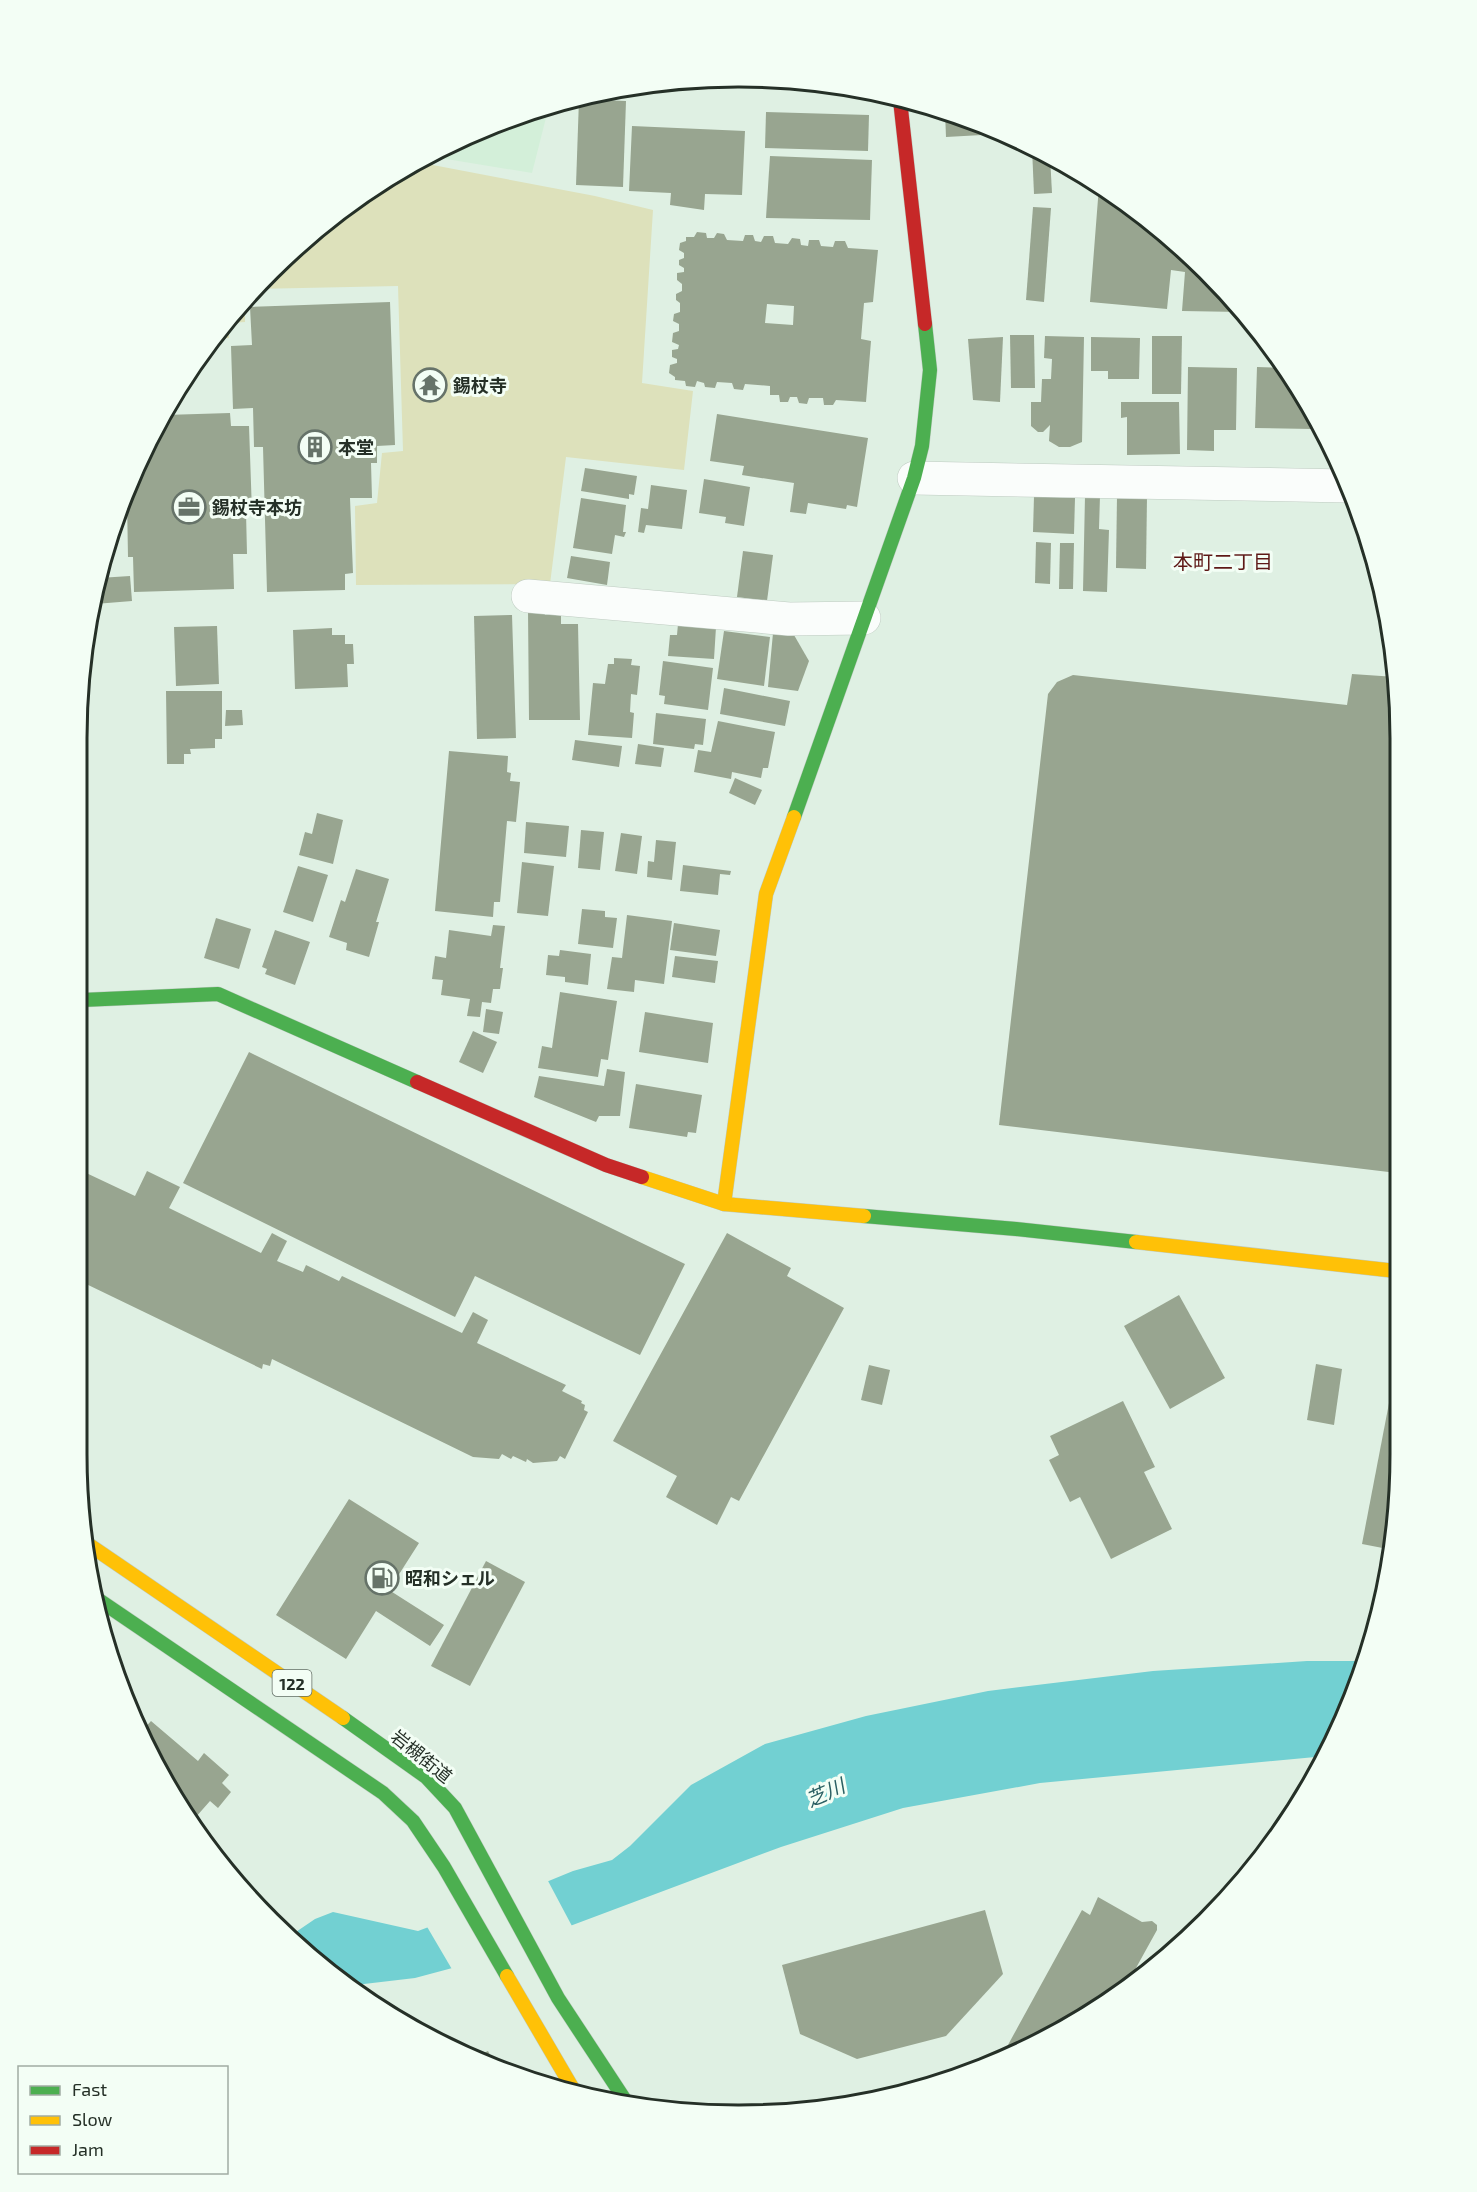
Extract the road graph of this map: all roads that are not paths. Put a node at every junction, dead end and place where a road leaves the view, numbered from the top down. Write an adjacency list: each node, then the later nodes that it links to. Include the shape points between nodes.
1 (901, 108): 2 (main road, via 930,370 922,446)
2 (914, 477): 3 (street); 5 (main road)
3 (1339, 486)
4 (528, 596): 5 (street, via 789,619)
5 (864, 618): 7 (main road, via 766,894)
6 (87, 1000): 7 (main road, via 218,994 606,1165)
7 (724, 1203): 8 (main road, via 1016,1229)
8 (1390, 1269)
9 (95, 1549): 12 (main road, 岩槻街道 / 122, via 426,1777 455,1808 558,1998)
10 (105, 1604): 11 (main road, 122, via 383,1793 413,1821 444,1867)
11 (569, 2083)
12 (621, 2094)

